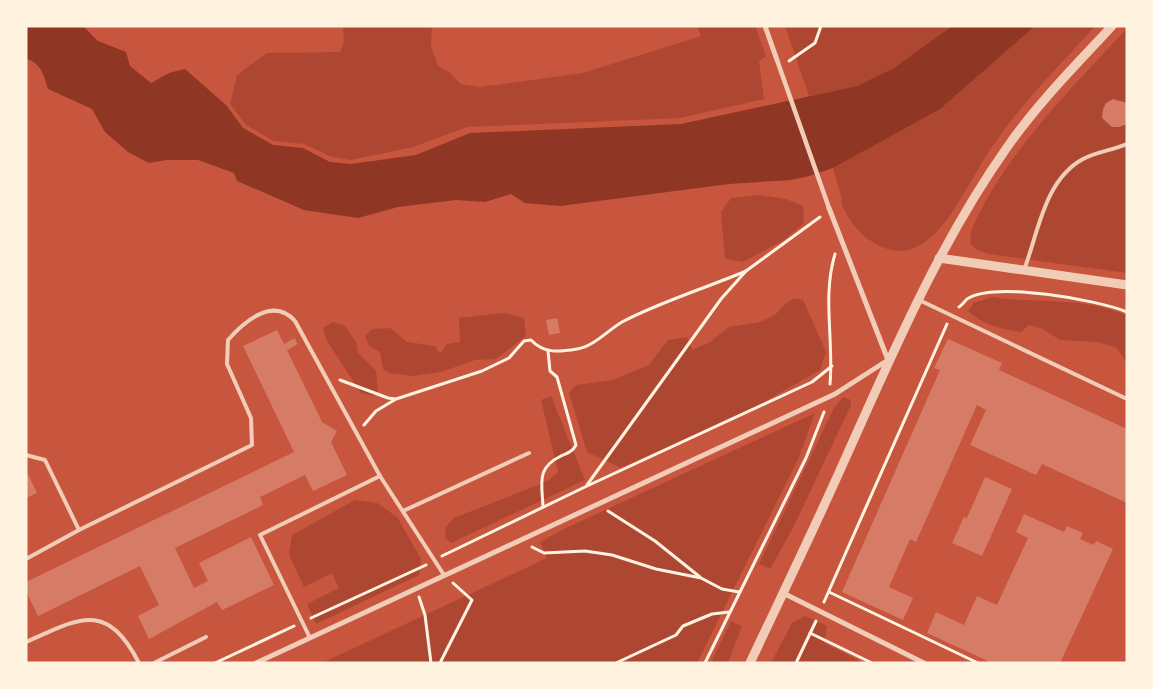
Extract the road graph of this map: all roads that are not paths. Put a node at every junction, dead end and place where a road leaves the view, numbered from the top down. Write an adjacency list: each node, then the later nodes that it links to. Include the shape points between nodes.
1 (765, 26): 3 (street)
2 (1112, 26): 6 (street, via 1018,132)
3 (777, 60): 5 (street)
4 (1127, 144): 7 (lane, via 1085,158 1060,180 1044,210)
5 (829, 208): 10 (street)
6 (939, 258): 7 (street); 9 (street)
7 (1024, 271): 8 (street)
8 (1127, 285)
9 (917, 299): 10 (street); 11 (lane)
10 (888, 360): 18 (street, via 829,396); 19 (street)
11 (1127, 399)
12 (529, 453): 15 (lane)
13 (26, 456): 16 (lane, via 44,460)
14 (380, 476): 15 (lane); 16 (lane, via 289,314 280,310 270,311 245,322 228,340 227,364 251,418 252,445); 21 (lane, via 260,534)
15 (403, 511): 18 (lane)
16 (79, 530): 17 (lane)
17 (26, 559)
18 (444, 575): 21 (street)
19 (783, 593): 26 (street); 27 (street)
20 (206, 637): 24 (lane)
21 (310, 638): 25 (street)
22 (26, 642): 23 (lane, via 73,622 100,620 124,636)
23 (140, 663)
24 (154, 663)
25 (256, 663)
26 (750, 663)
27 (924, 663)

